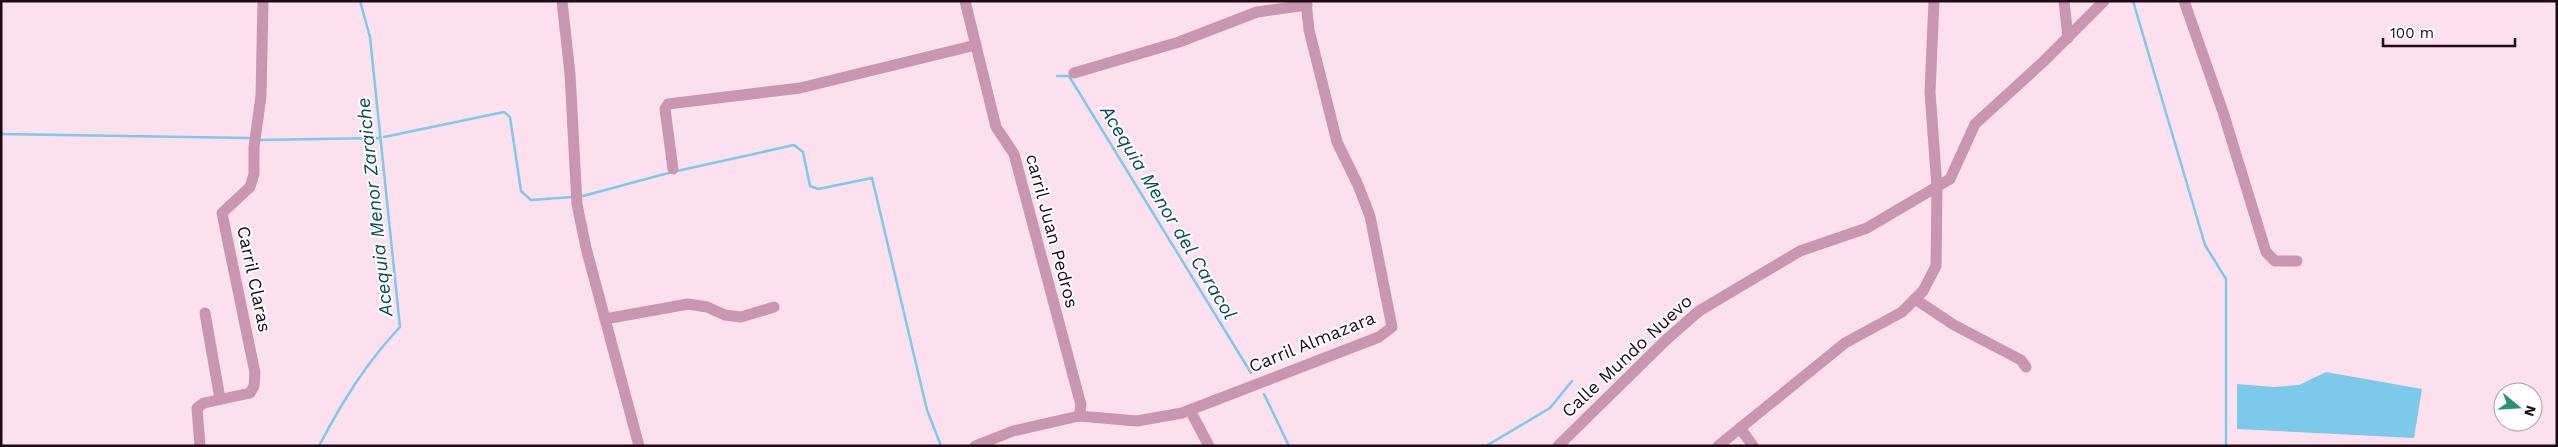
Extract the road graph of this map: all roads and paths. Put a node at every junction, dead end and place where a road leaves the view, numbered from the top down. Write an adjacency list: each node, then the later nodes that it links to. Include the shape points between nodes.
1 (263, 1): 21 (street, Carril Claras, via 261,96 254,174 250,188 222,213 255,373 254,386 250,393)
2 (562, 1): 19 (street, via 570,74 577,204)
3 (966, 1): 11 (street, carril Juan Pedros)
4 (1934, 1): 14 (street, via 1930,92)
5 (2064, 1): 10 (street)
6 (2104, 1): 10 (street, Calle Mundo Nuevo)
7 (2184, 1): 15 (street, via 2223,112 2266,252 2275,260)
8 (1306, 3): 9 (street); 22 (street, Carril Almazara, via 1309,30 1337,142 1370,216 1392,327 1380,337)
9 (1256, 7): 12 (street, via 1179,42)
10 (2068, 38): 14 (street, Calle Mundo Nuevo, via 1974,124 1950,179)
11 (976, 45): 13 (street, via 800,88 668,104 665,109); 23 (street, carril Juan Pedros, via 996,127 1014,154 1081,405)
12 (1074, 73)
13 (673, 169)
14 (1937, 188): 16 (street, via 1936,266); 29 (street, Calle Mundo Nuevo, via 1868,228 1800,251 1699,311)
15 (2297, 261)
16 (1915, 299): 20 (street, via 1954,325 2022,360); 24 (street, via 1902,312 1844,343)
17 (774, 307): 19 (street, via 741,317 725,316 707,307 688,304)
18 (205, 314): 21 (street)
19 (605, 319): 26 (street)
20 (2026, 367)
21 (220, 399): 25 (street, Carril Claras, via 197,408)
22 (1190, 410): 23 (street, Carril Almazara, via 1137,421); 28 (street)
23 (1079, 416): 27 (street, Carril Almazara, via 1012,431)
24 (1740, 428): 30 (street); 31 (street)
25 (200, 446)
26 (639, 446)
27 (975, 446)
28 (1209, 446)
29 (1558, 446)
30 (1718, 446)
31 (1753, 446)

